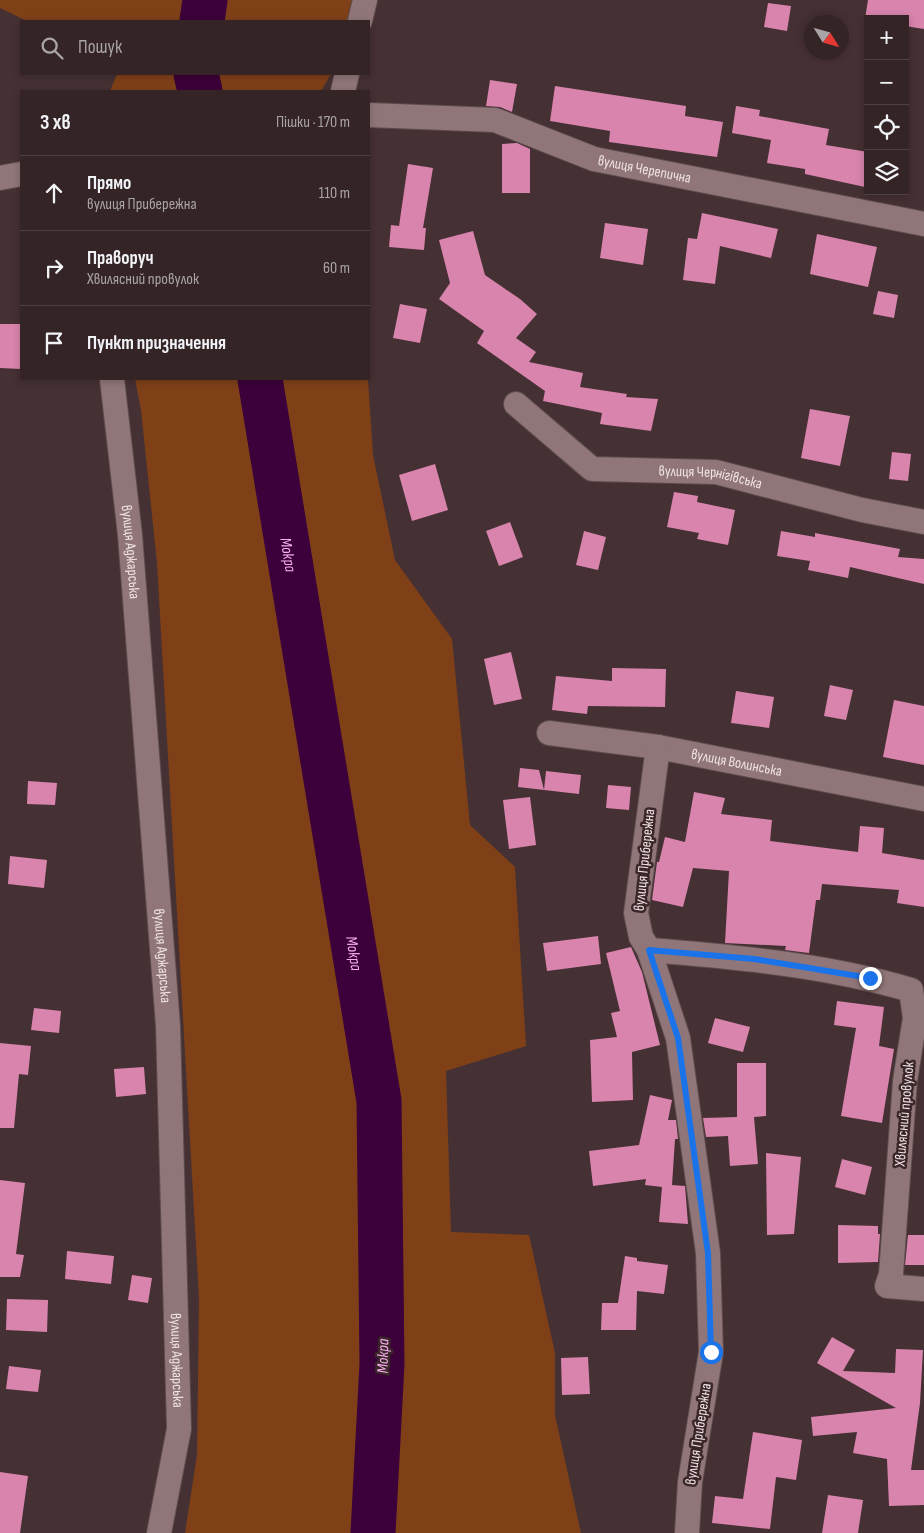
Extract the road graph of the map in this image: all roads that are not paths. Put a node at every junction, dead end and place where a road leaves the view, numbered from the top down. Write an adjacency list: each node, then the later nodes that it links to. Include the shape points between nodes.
1 (365, 0): 2 (street)
2 (360, 20)
3 (347, 75): 4 (street)
4 (343, 90)
5 (370, 115): 8 (street, вулиця Черепична, via 495,120 594,159)
6 (20, 174): 7 (street)
7 (0, 178)
8 (924, 224)
9 (112, 380): 17 (street, вулиця Аджарська, via 130,535 168,1026 179,1429)
10 (516, 404): 11 (street, вулиця Чернігівська, via 592,469 716,472 862,510)
11 (924, 522)
12 (549, 733): 13 (street, вулиця Волинська)
13 (658, 747): 14 (street, вулиця Волинська); 15 (street, вулиця Прибережна, via 636,913 641,937)
14 (924, 799)
15 (649, 950): 16 (street, Хвилясний провулок, via 754,959 870,978 911,990 915,1018 905,1080 891,1274 887,1286); 18 (street, вулиця Прибережна, via 678,1038 708,1253 711,1352 690,1482)
16 (924, 1289)
17 (159, 1533)
18 (686, 1533)

